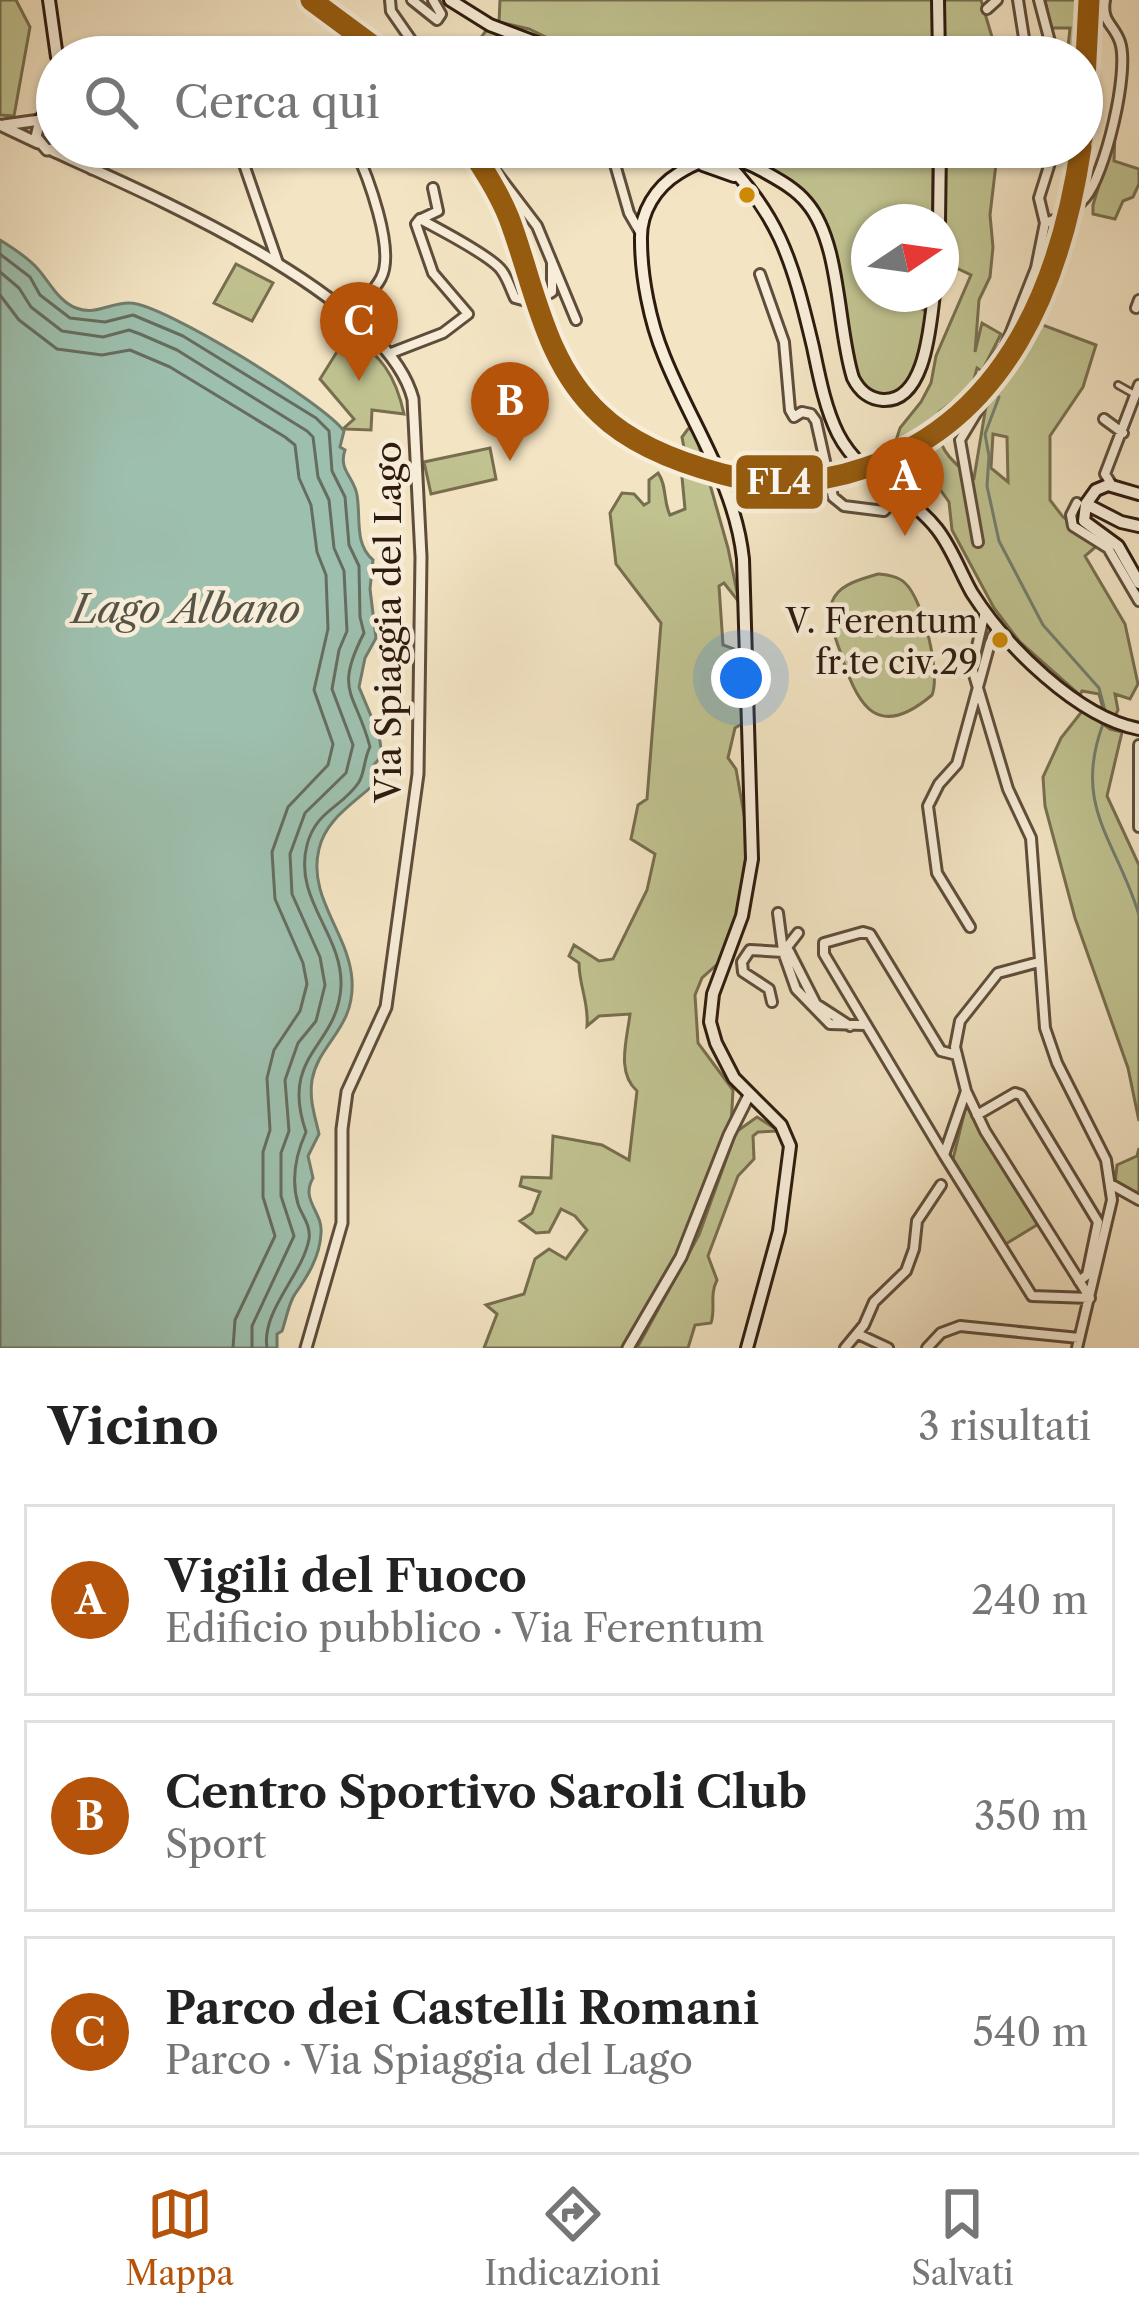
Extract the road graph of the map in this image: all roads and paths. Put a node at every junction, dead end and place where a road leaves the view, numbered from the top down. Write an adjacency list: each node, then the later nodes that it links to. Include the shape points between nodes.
1 (49, 0): 13 (main road)
2 (389, 0): 14 (street)
3 (412, 0): 4 (street, via 437,20)
4 (433, 0)
5 (450, 0): 12 (main road)
6 (938, 0): 17 (main road)
7 (997, 0): 11 (street)
8 (1018, 0): 18 (street)
9 (1039, 0): 19 (street)
10 (1105, 0): 23 (street, via 1103,16 1120,43 1120,105)
11 (987, 9)
12 (512, 32): 15 (street); 16 (main road)
13 (54, 36)
14 (408, 36)
15 (515, 36)
16 (522, 36)
17 (939, 36)
18 (1024, 36)
19 (1048, 36)
20 (36, 120): 21 (street)
21 (0, 125): 22 (street)
22 (36, 142)
23 (1103, 153)
24 (245, 168): 47 (street)
25 (361, 168): 50 (street, via 386,259)
26 (494, 168): 46 (street)
27 (616, 168): 45 (street)
28 (692, 168): 45 (main road, via 654,196)
29 (702, 168): 38 (main road)
30 (733, 168): 38 (main road)
31 (748, 168): 37 (main road)
32 (753, 168): 39 (main road)
33 (940, 168): 42 (main road)
34 (1048, 168): 44 (street, via 1039,198)
35 (1098, 168): 44 (street, via 1089,193)
36 (92, 169): 47 (street, Via Spiaggia del Lago)
37 (756, 172): 39 (main road); 41 (main road)
38 (741, 179): 41 (main road)
39 (778, 179): 49 (main road, via 809,205 822,230 860,390 887,400 911,387)
40 (433, 188): 43 (street, via 438,211)
41 (750, 190): 59 (main road, via 787,247 838,434)
42 (940, 204)
43 (420, 219): 46 (street, via 495,263 515,298 533,301 552,290); 52 (street, via 433,273 468,314 447,332)
44 (1046, 223): 62 (street, via 989,392 960,440)
45 (640, 233): 80 (main road, via 661,350 704,437 742,551 753,852 710,1017 723,1058)
46 (552, 255): 51 (street)
47 (278, 263): 50 (street, Via Spiaggia del Lago)
48 (760, 274): 59 (street, via 784,341 790,410 816,421 833,497 884,511)
49 (931, 312)
50 (351, 316): 52 (street, Via Spiaggia del Lago)
51 (576, 320)
52 (391, 352): 90 (street, Via Spiaggia del Lago, via 416,415 416,800 385,1012 347,1092 342,1223)
53 (1118, 385): 54 (street)
54 (1137, 390): 56 (street)
55 (1104, 419): 57 (street)
56 (1132, 423): 57 (street)
57 (1123, 433): 58 (street, via 1105,479)
58 (1139, 488): 60 (main road, via 1108,485)
59 (897, 496): 65 (main road, via 937,528)
60 (1082, 504): 61 (main road); 63 (main road, via 1084,521 1118,546); 64 (street, via 1071,515 1073,526 1108,548)
61 (1139, 526)
62 (978, 542)
63 (1139, 584)
64 (1139, 601)
65 (985, 612): 66 (main road); 67 (street, via 972,661)
66 (998, 629): 67 (street); 68 (main road, via 1096,714)
67 (979, 690): 72 (street, via 957,764 932,794 928,819 938,873); 75 (street, via 1031,838)
68 (1139, 729)
69 (1139, 745): 70 (street)
70 (1139, 827)
71 (778, 913): 74 (street)
72 (970, 927)
73 (798, 933): 74 (street)
74 (786, 952): 76 (street, via 750,950 742,962); 77 (street, via 804,1000 830,1024)
75 (1039, 962): 78 (street, via 994,977 960,1021); 84 (street, via 1048,1042)
76 (772, 1002)
77 (865, 1025): 78 (street, via 822,948 865,932 940,1051); 82 (street)
78 (957, 1055): 79 (street)
79 (966, 1091): 81 (street); 82 (street)
80 (748, 1096): 91 (street, via 681,1257); 92 (main road, via 781,1125 790,1149 779,1231)
81 (977, 1115): 86 (street); 86 (street, via 1021,1095 1084,1196 1098,1222)
82 (944, 1155): 87 (street, via 1032,1296)
83 (941, 1185): 88 (street, via 917,1221 906,1271 874,1302)
84 (1113, 1185): 85 (street); 87 (street)
85 (1139, 1200)
86 (1079, 1281): 87 (street)
87 (1090, 1298): 89 (street)
88 (858, 1334): 93 (street); 94 (street)
89 (1078, 1343): 95 (street, via 960,1325)
90 (307, 1348)
91 (628, 1348)
92 (747, 1348)
93 (845, 1348)
94 (888, 1348)
95 (927, 1348)

